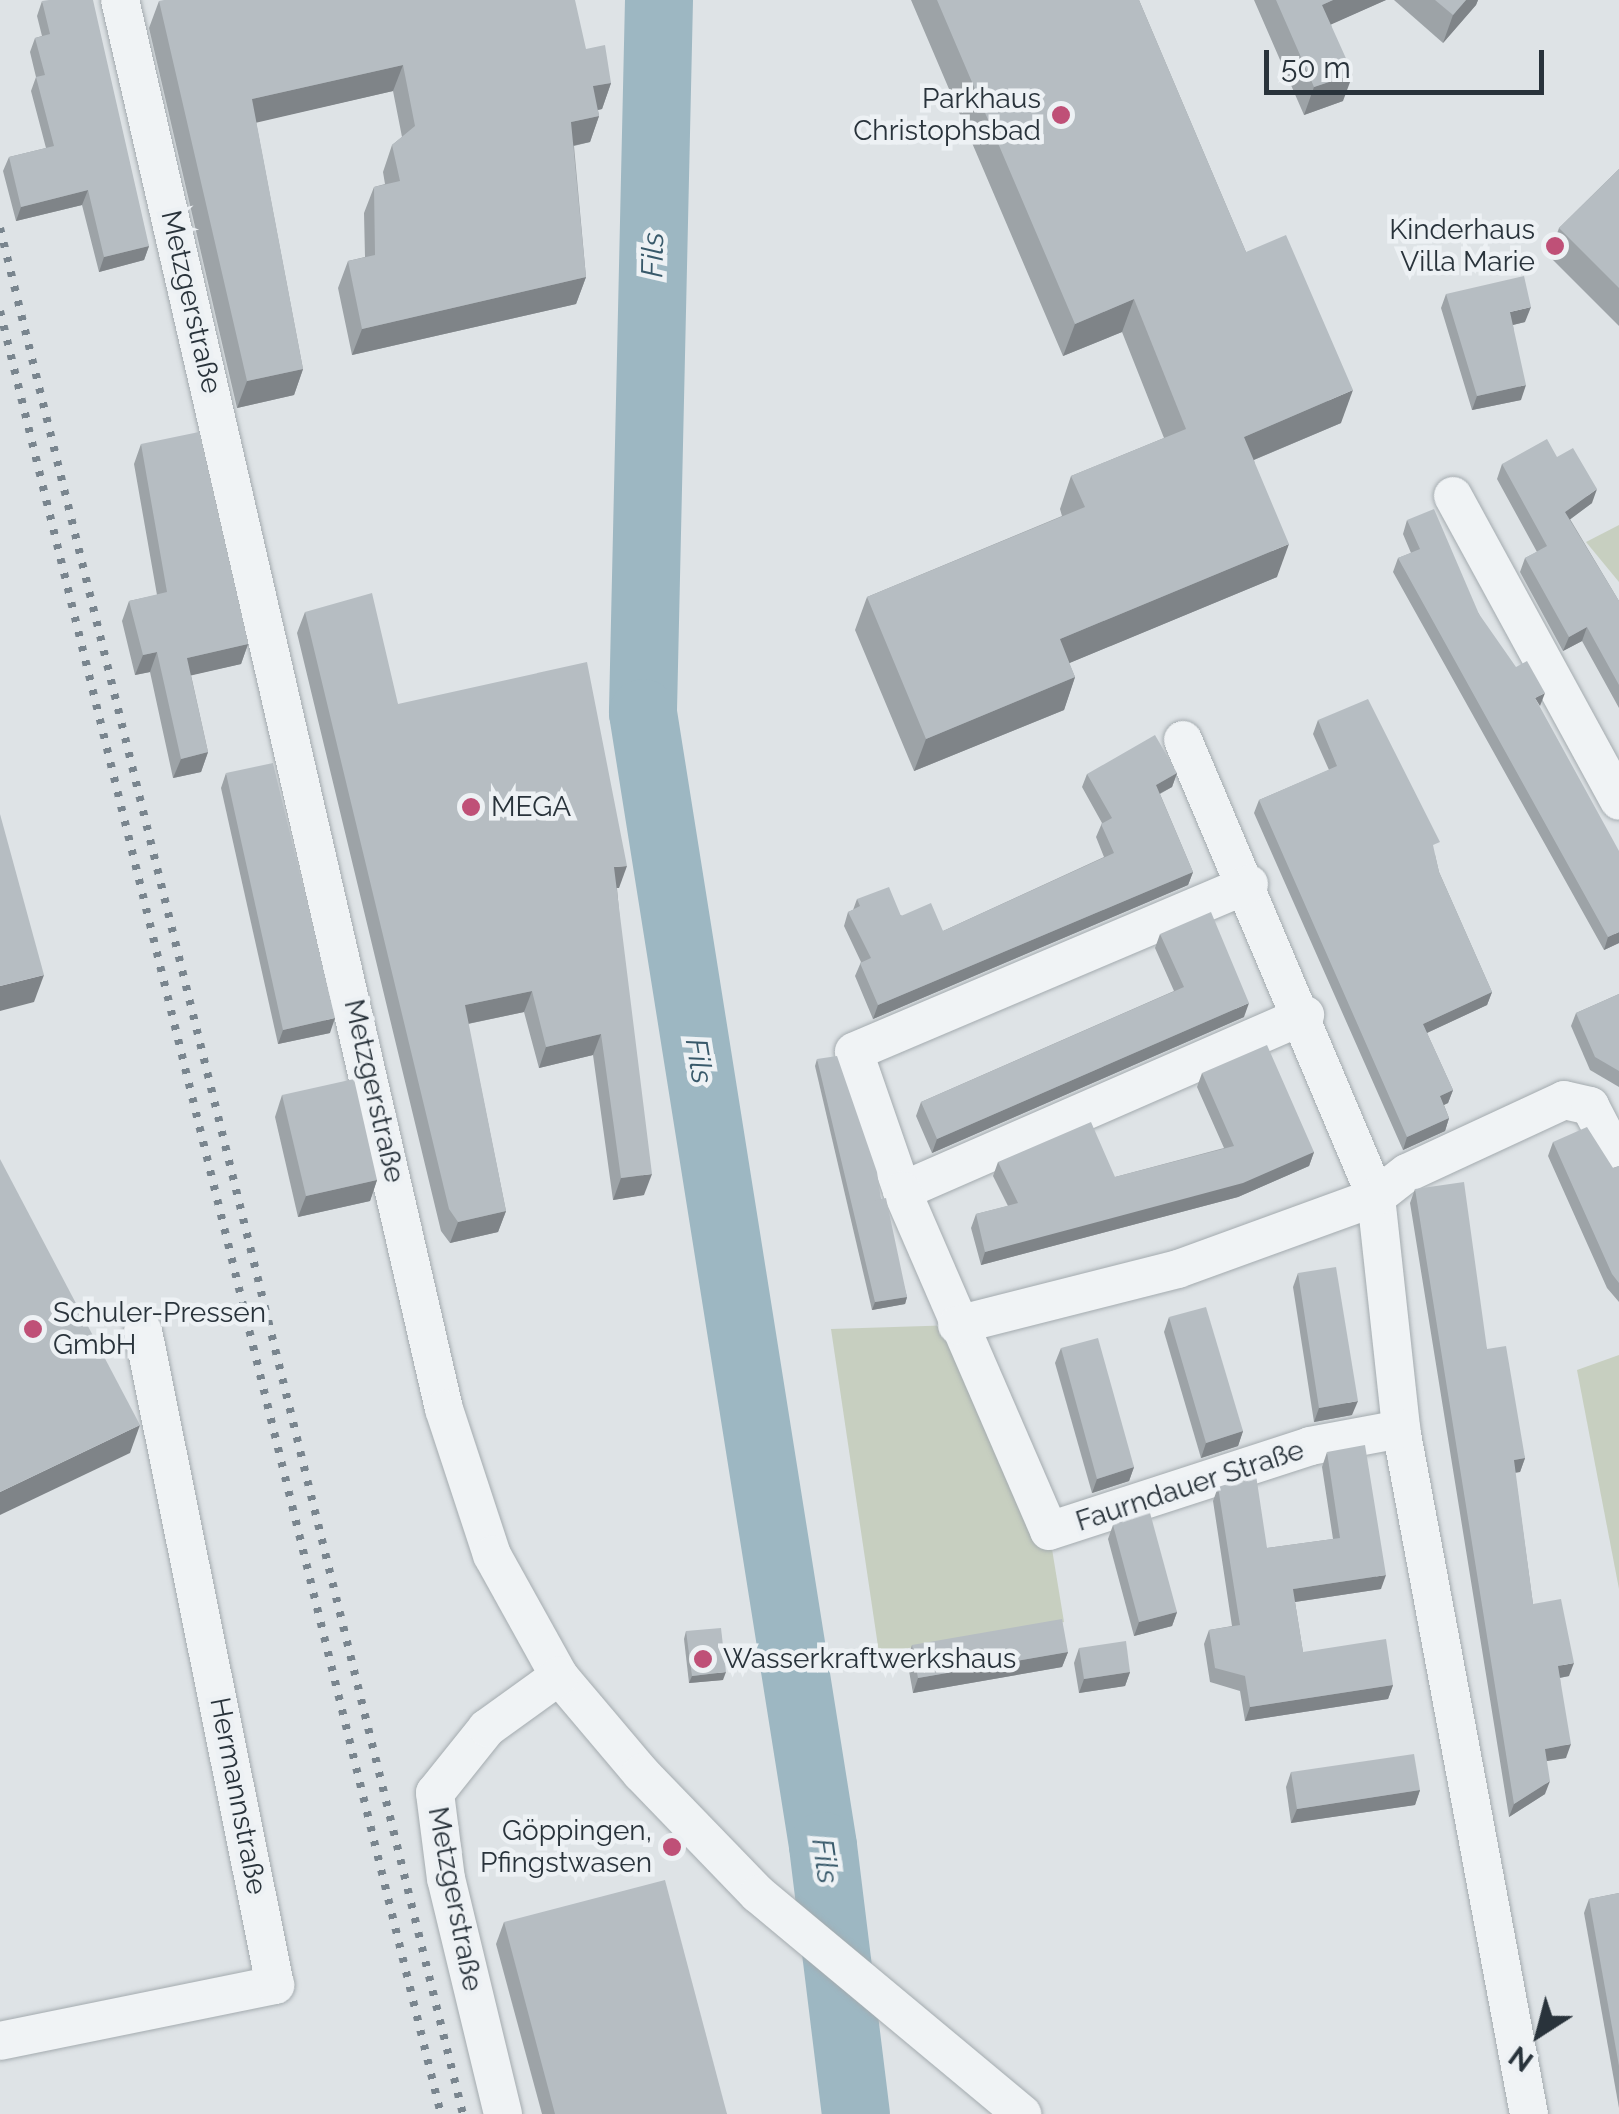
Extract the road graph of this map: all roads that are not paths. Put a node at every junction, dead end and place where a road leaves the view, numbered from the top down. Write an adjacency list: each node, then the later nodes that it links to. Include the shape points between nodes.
1 (120, 0): 13 (street, Metzgerstraße, via 449,1428 492,1556)
2 (1453, 496): 4 (street)
3 (1183, 740): 5 (street)
4 (1619, 801)
5 (1249, 884): 6 (street); 8 (street, Faurndauer Straße, via 854,1052)
6 (1305, 1015): 8 (street); 9 (street)
7 (1619, 1162): 9 (street, via 1590,1106 1564,1100 1407,1173)
8 (902, 1190): 10 (street, Faurndauer Straße)
9 (1376, 1197): 10 (street, via 1178,1269); 12 (street)
10 (957, 1325): 12 (street, Faurndauer Straße, via 1050,1531 1310,1446)
11 (144, 1331): 14 (street, Hermannstraße, via 275,1985)
12 (1402, 1429): 17 (street)
13 (559, 1676): 15 (street, Metzgerstraße, via 487,1728 434,1793); 16 (street, via 758,1894)
14 (0, 2041)
15 (503, 2114)
16 (1022, 2114)
17 (1529, 2114)

